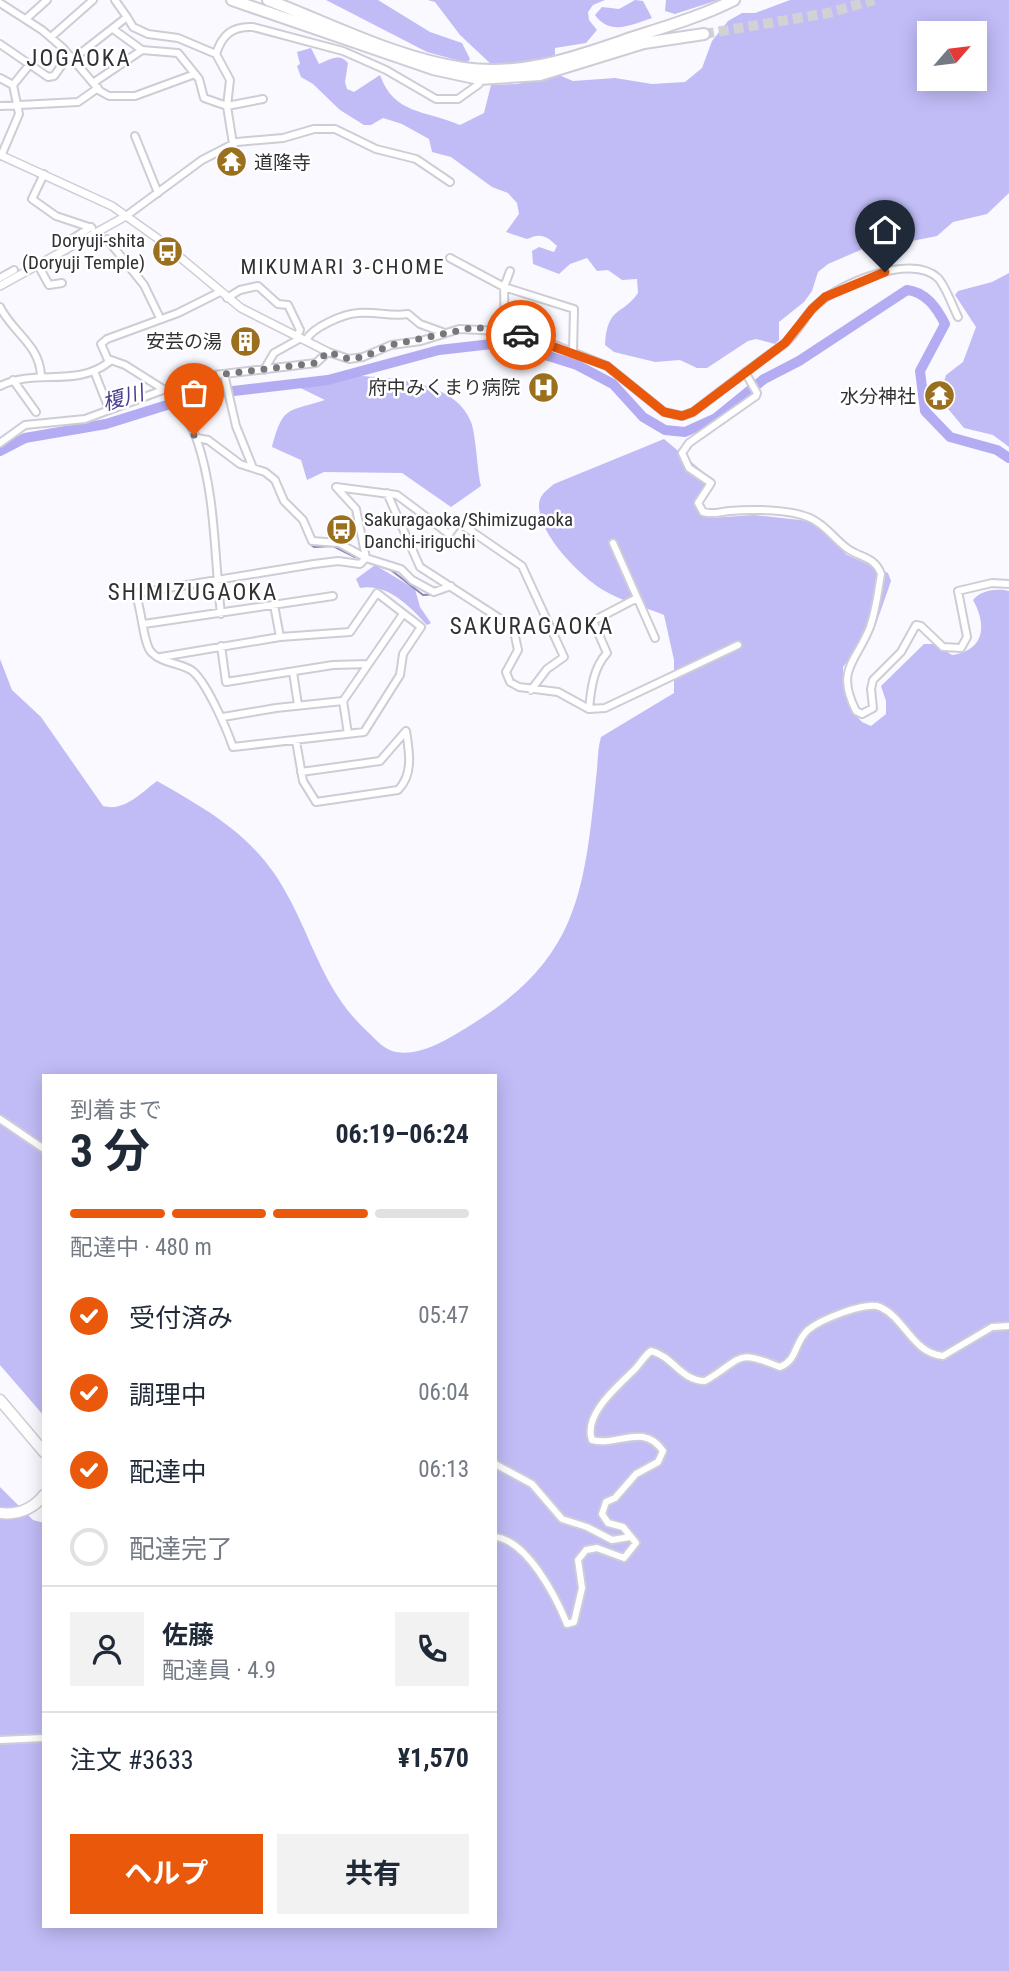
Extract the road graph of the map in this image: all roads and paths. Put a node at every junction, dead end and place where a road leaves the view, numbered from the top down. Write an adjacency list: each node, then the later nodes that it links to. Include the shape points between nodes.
1 (47, 0): 9 (street)
2 (93, 0): 12 (street)
3 (115, 0): 8 (street)
4 (230, 0): 19 (highway, via 404,60)
5 (268, 0): 19 (highway)
6 (734, 0): 17 (highway)
7 (0, 3): 9 (street)
8 (127, 17): 10 (street); 15 (street, via 148,34 178,38)
9 (27, 18): 12 (street)
10 (113, 29): 14 (street); 16 (street)
11 (704, 34): 17 (highway, via 644,43)
12 (51, 37): 16 (street)
13 (0, 44): 18 (street)
14 (142, 50): 20 (street, via 173,50); 24 (street)
15 (216, 54): 22 (street, via 232,29 253,27 343,51 436,99 458,99); 28 (street, via 230,80)
16 (71, 57): 18 (street, via 54,76 48,77); 24 (street)
17 (568, 63): 19 (highway, via 510,79)
18 (30, 64): 23 (street)
19 (462, 72)
20 (195, 74): 24 (street, via 128,97 109,96); 28 (street, via 204,98)
21 (0, 78): 23 (street)
22 (480, 84)
23 (13, 85): 27 (street)
24 (95, 86): 27 (street, via 78,102)
25 (263, 99): 28 (street)
26 (0, 106): 27 (street)
27 (19, 106): 31 (street)
28 (227, 106): 30 (street)
29 (135, 136): 34 (street)
30 (233, 144): 33 (street, via 335,129 376,149 416,159); 34 (street, via 202,160)
31 (1, 155): 32 (street)
32 (44, 174): 35 (street); 37 (street, via 33,199 56,216 91,228 64,244)
33 (450, 182)
34 (158, 193): 35 (street)
35 (126, 216): 37 (street); 46 (street)
36 (107, 239): 50 (street, via 144,285)
37 (66, 250): 39 (street)
38 (450, 258): 45 (street)
39 (38, 265): 43 (street, via 49,285); 44 (street)
40 (14, 270): 42 (street)
41 (510, 271): 45 (street)
42 (0, 278)
43 (62, 284)
44 (0, 286)
45 (504, 287): 51 (street); 55 (street, via 574,309)
46 (220, 292): 47 (street); 50 (street)
47 (228, 298): 53 (street); 53 (street, via 258,286 278,304 288,305)
48 (0, 307): 61 (street, via 28,340)
49 (958, 317): 59 (street, via 938,279 916,268 899,268 825,297 785,343)
50 (160, 318): 56 (street, via 101,344)
51 (505, 332): 52 (street, via 475,327); 55 (street)
52 (447, 334): 53 (street, via 408,314 356,313); 54 (street, via 391,345 363,357 349,359)
53 (301, 338): 54 (street); 57 (street, via 274,353)
54 (328, 352): 57 (street, via 316,363)
55 (573, 353): 59 (street, via 624,377 658,409 682,416)
56 (108, 359): 58 (street); 64 (street)
57 (264, 370): 60 (street)
58 (93, 371): 61 (street, via 72,379); 65 (street)
59 (746, 372): 74 (street, via 756,396 682,453 689,468 711,483 698,503 703,512 715,515 750,512 810,517 844,546 879,567 871,624 846,670 856,712 873,708 873,680 901,652 916,625 943,647 961,648 967,637 958,592 992,583)
60 (224, 374): 64 (street); 69 (street, via 236,426)
61 (41, 375): 62 (street)
62 (13, 380): 63 (street); 66 (street)
63 (0, 386)
64 (166, 388): 65 (street); 67 (street)
65 (109, 410): 68 (street, via 85,419 25,425)
66 (36, 412)
67 (197, 438): 69 (street); 73 (street, via 215,525)
68 (0, 443)
69 (253, 468): 72 (street, via 275,480 312,541 340,543)
70 (387, 492): 72 (street, via 336,487 356,509); 75 (street, via 420,568); 89 (street, via 411,503 449,534 458,522 522,566 564,657 547,669)
71 (613, 543): 77 (street)
72 (366, 558): 73 (street, via 360,564 326,562); 75 (street, via 401,569 434,592)
73 (217, 580): 79 (street); 81 (street, via 138,593)
74 (1009, 584)
75 (451, 586): 89 (street, via 511,623 517,650 506,672 510,682)
76 (333, 596): 78 (street)
77 (637, 598): 83 (street); 92 (street, via 593,621 607,653 600,660)
78 (274, 605): 79 (street); 82 (street)
79 (221, 614): 81 (street)
80 (403, 614): 82 (street, via 377,593 350,632); 87 (street); 94 (street, via 421,626 402,654 400,675 364,732)
81 (145, 624): 86 (street, via 146,645)
82 (280, 637): 85 (street)
83 (654, 638)
84 (738, 645): 92 (street, via 605,708)
85 (221, 646): 86 (street); 88 (street, via 226,682)
86 (161, 657): 93 (street, via 194,672)
87 (368, 664): 88 (street, via 333,664); 90 (street)
88 (293, 672): 91 (street)
89 (531, 690): 92 (street, via 568,696)
90 (343, 701): 91 (street); 94 (street)
91 (298, 705): 93 (street)
92 (589, 709)
93 (223, 717): 95 (street, via 233,747)
94 (348, 734): 95 (street)
95 (296, 741): 96 (street)
96 (301, 772): 96 (street, via 316,802 394,792 405,783 410,759 406,731 380,761)
97 (0, 1119): 98 (street)
98 (42, 1148)
99 (1009, 1326): 105 (street, via 992,1327 943,1356 934,1355 880,1307 864,1306 808,1330 790,1363 780,1367 751,1355 738,1358 705,1381 690,1380 663,1356 650,1351 611,1390 589,1432 592,1440 608,1443 637,1434 663,1451 658,1462 606,1502 602,1514 608,1523 623,1527)
100 (0, 1400): 101 (main road)
101 (42, 1450)
102 (497, 1465): 105 (street, via 532,1484 562,1519 612,1540)
103 (42, 1497): 104 (main road, via 29,1508)
104 (0, 1513)
105 (630, 1537): 106 (street, via 636,1543 624,1558 597,1548 586,1550 578,1560 582,1588 577,1615 570,1624 539,1571 512,1544)
106 (497, 1538)
107 (42, 1738): 108 (street)
108 (0, 1740)

